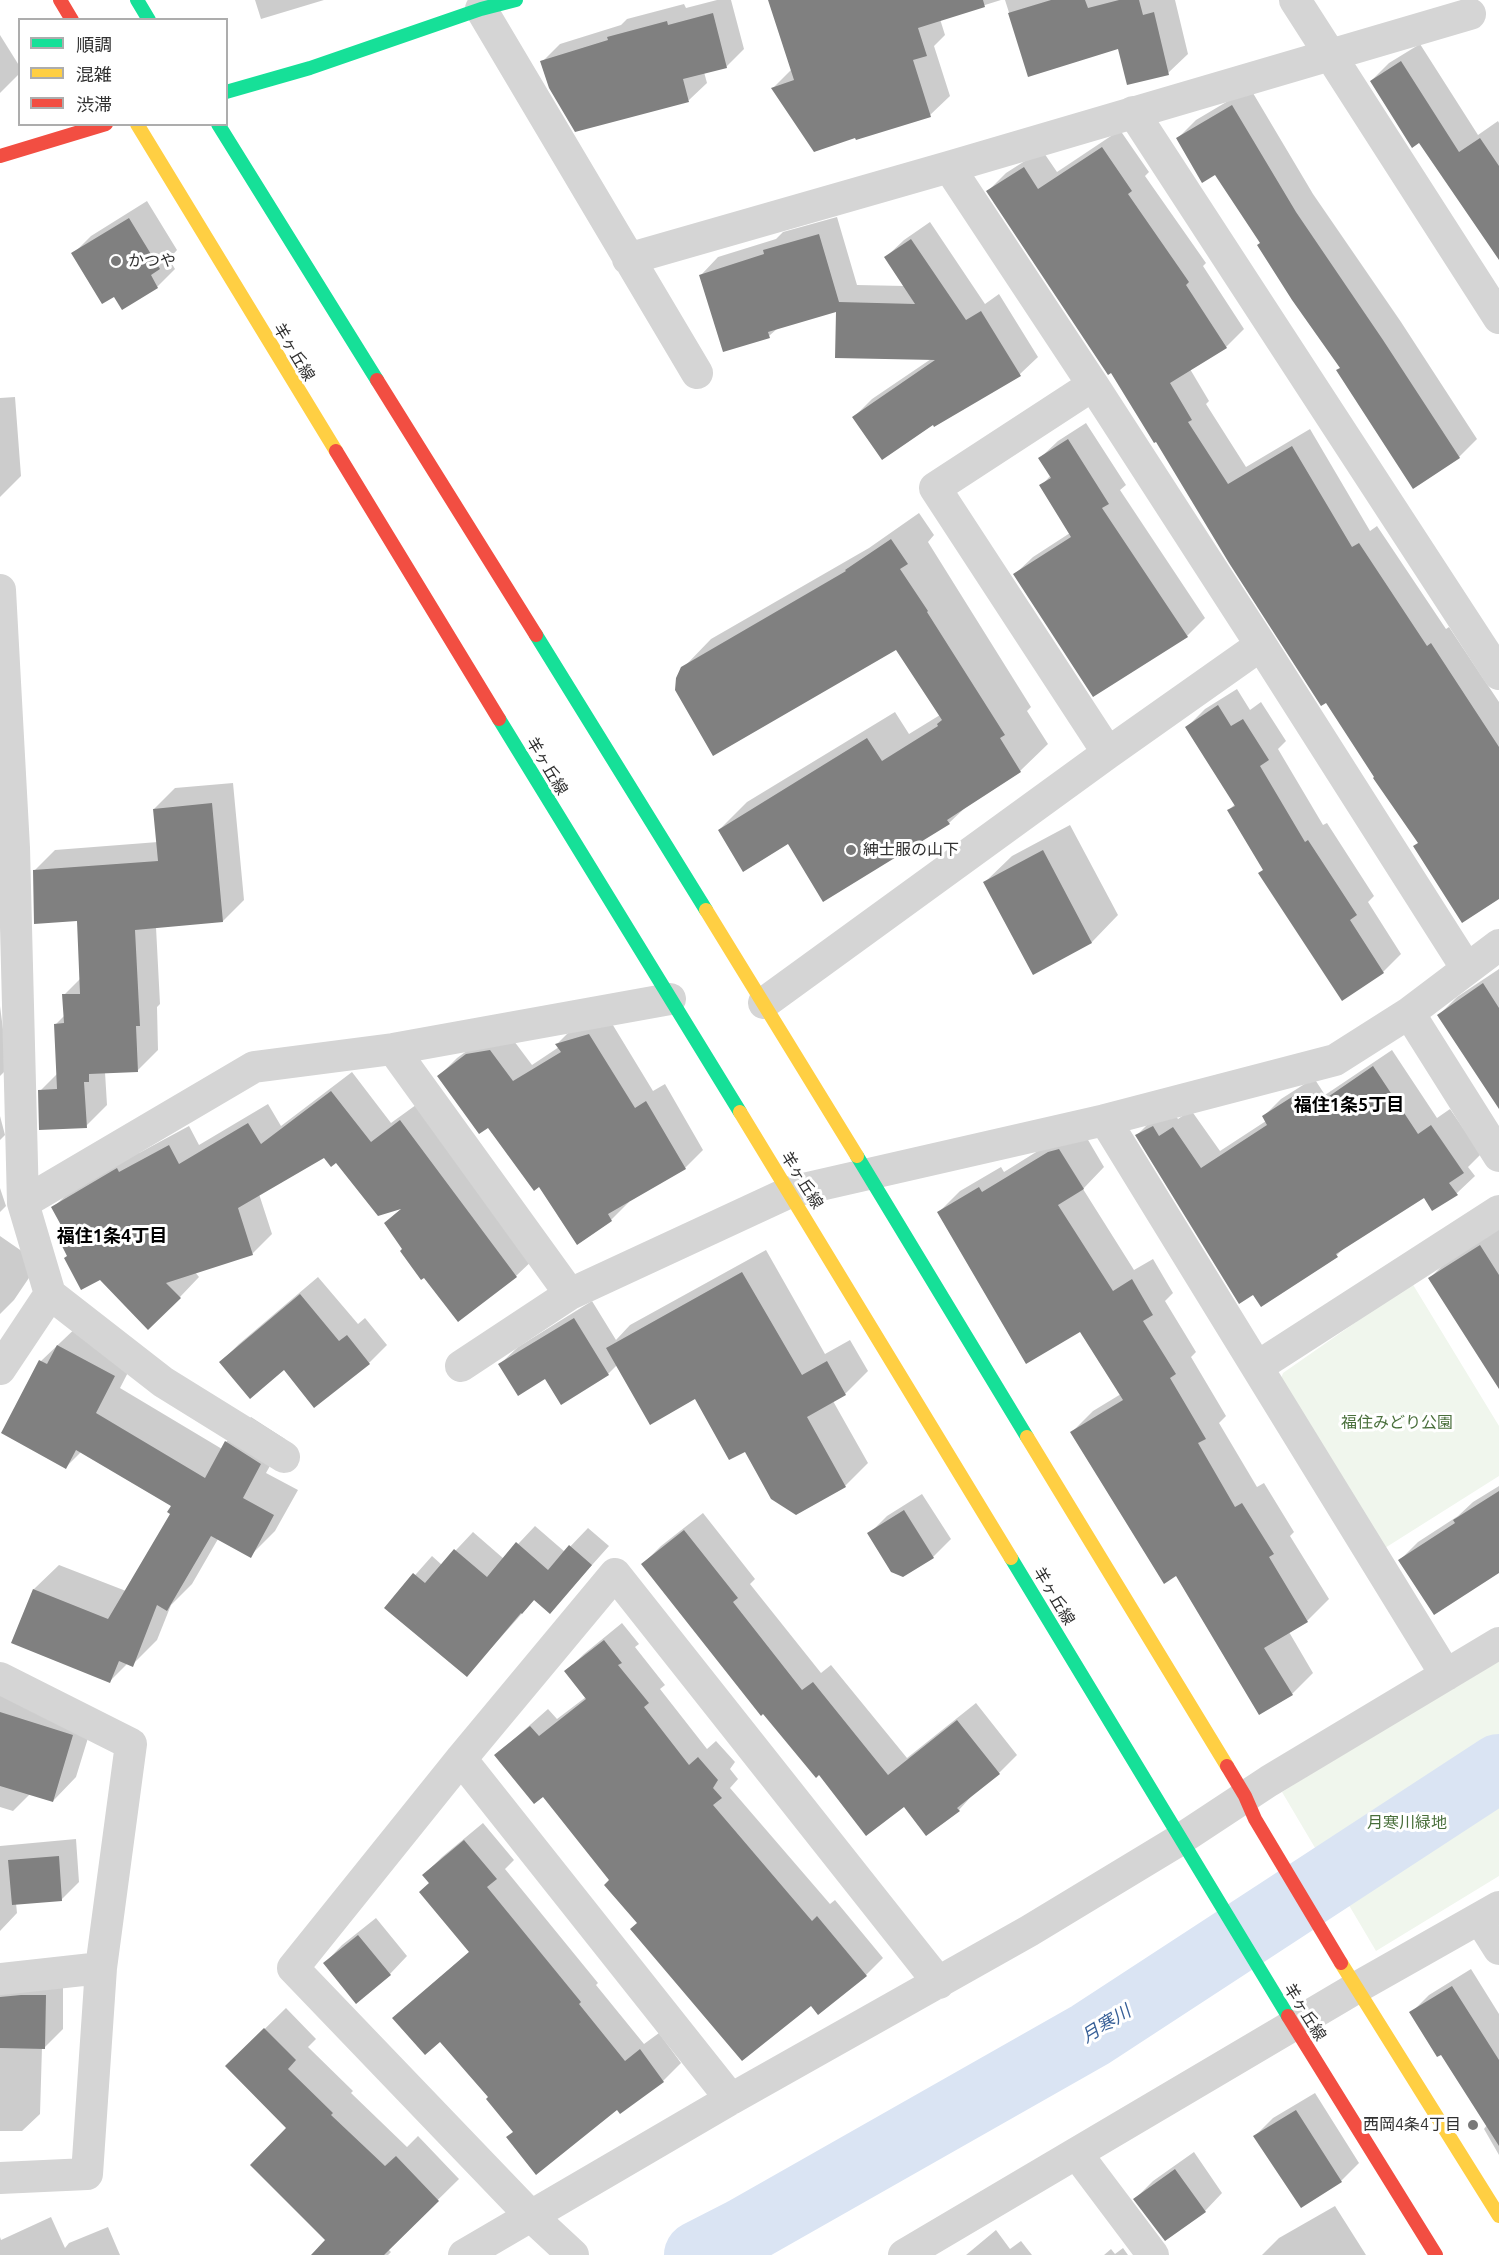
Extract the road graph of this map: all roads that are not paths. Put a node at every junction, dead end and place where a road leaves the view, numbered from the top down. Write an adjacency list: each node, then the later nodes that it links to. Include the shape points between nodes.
1 (60, 0): 7 (main road)
2 (137, 0): 8 (main road)
3 (516, 0): 5 (main road)
4 (1296, 0): 9 (street)
5 (481, 9): 10 (main road, via 310,68); 17 (street)
6 (1470, 14): 9 (street)
7 (71, 18)
8 (148, 18)
9 (1331, 55): 11 (street); 18 (street)
10 (228, 91)
11 (1133, 112): 16 (street); 23 (street)
12 (99, 126): 15 (main road)
13 (138, 126): 28 (main road, 羊ヶ丘線)
14 (219, 126): 29 (main road)
15 (0, 156)
16 (949, 167): 17 (street); 20 (street)
17 (628, 259): 19 (street)
18 (1494, 299)
19 (697, 373)
20 (1093, 385): 22 (street); 24 (street, via 935,488)
21 (0, 590): 25 (street)
22 (1261, 645): 24 (street); 27 (street)
23 (1499, 674)
24 (1108, 753): 29 (street)
25 (7, 849): 36 (street)
26 (1499, 945): 27 (street)
27 (1467, 969): 30 (street)
28 (670, 999): 31 (street); 35 (main road, 羊ヶ丘線)
29 (764, 1003): 34 (main road)
30 (1409, 1012): 32 (street, via 1335,1060); 33 (street)
31 (393, 1049): 36 (street, via 254,1067); 39 (street)
32 (1104, 1120): 34 (street); 41 (street)
33 (1499, 1156)
34 (868, 1176): 35 (street); 48 (main road)
35 (790, 1192): 39 (street); 49 (main road, 羊ヶ丘線)
36 (23, 1203): 38 (street)
37 (1499, 1211): 41 (street)
38 (50, 1294): 42 (street); 43 (street, via 163,1382)
39 (570, 1294): 40 (street)
40 (461, 1366)
41 (1257, 1367): 45 (street)
42 (0, 1369)
43 (284, 1457)
44 (1499, 1643): 45 (street)
45 (1446, 1675): 48 (street)
46 (0, 1678): 52 (street, via 130,1744)
47 (461, 1759): 54 (street, via 615,1574); 57 (street); 60 (street, via 293,1968)
48 (1250, 1807): 49 (street); 55 (main road)
49 (1189, 1852): 54 (street); 56 (main road, 羊ヶ丘線)
50 (1490, 1913): 51 (street); 55 (street)
51 (1499, 1949)
52 (101, 1968): 53 (street); 59 (street, via 87,2174)
53 (0, 1980)
54 (939, 1983): 57 (street)
55 (1356, 1988): 56 (street); 61 (main road)
56 (1295, 2026): 58 (street); 66 (main road, 羊ヶ丘線)
57 (731, 2099): 60 (street)
58 (1077, 2154): 64 (street); 65 (street)
59 (0, 2178)
60 (531, 2216): 62 (street); 63 (street)
61 (1499, 2216)
62 (570, 2253)
63 (464, 2255)
64 (904, 2255)
65 (1153, 2255)
66 (1436, 2255)

